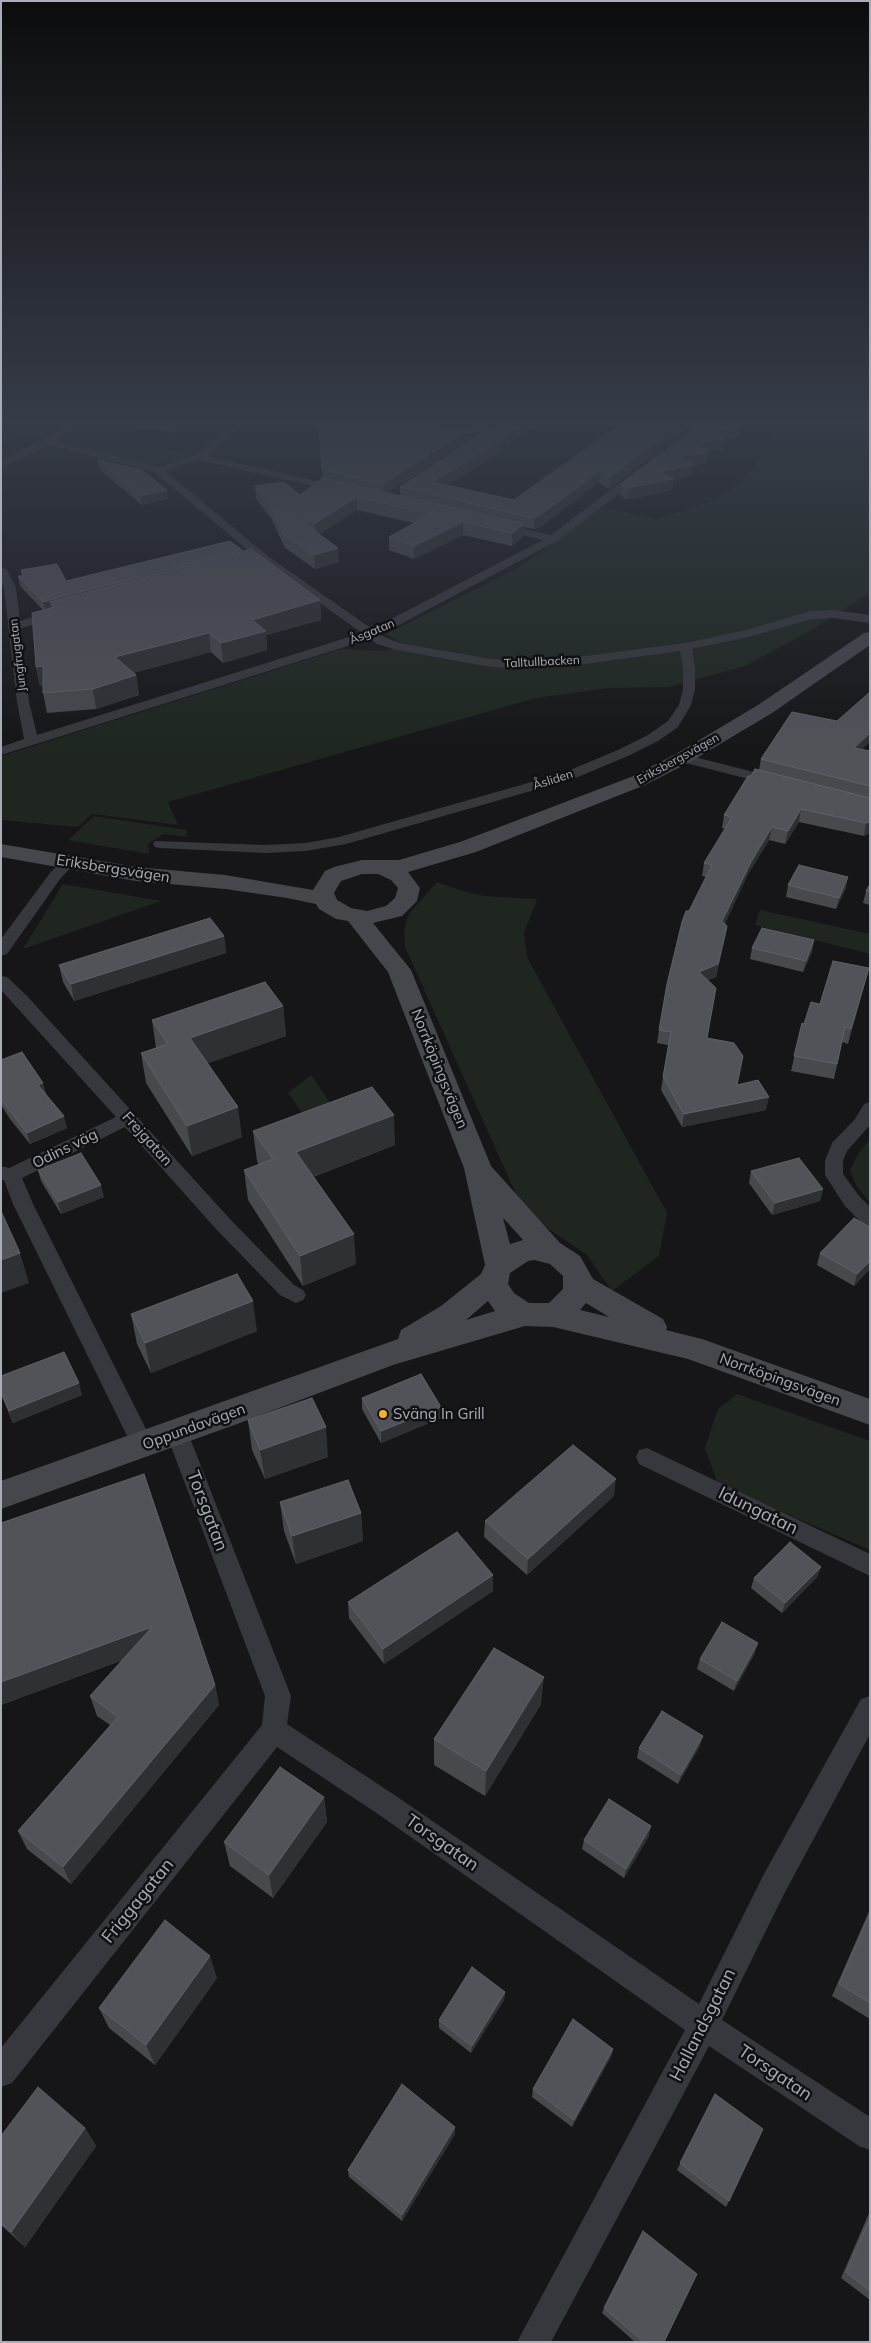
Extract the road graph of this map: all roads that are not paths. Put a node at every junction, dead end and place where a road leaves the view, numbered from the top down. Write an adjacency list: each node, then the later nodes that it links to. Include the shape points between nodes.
1 (237, 535): 5 (street)
2 (541, 535): 4 (street)
3 (557, 535): 4 (street, Åsgatan)
4 (553, 538): 11 (street, Åsgatan)
5 (265, 559): 6 (street); 11 (street)
6 (247, 564)
7 (1, 570): 10 (street, Jungfrugatan, via 10,588)
8 (68, 612): 10 (street)
9 (870, 619): 13 (street, via 811,614)
10 (14, 626): 14 (street, Jungfrugatan)
11 (372, 634): 13 (street, Talltullbacken, via 397,646 507,665 570,662); 14 (street, Åsgatan)
12 (870, 637): 16 (main road, Eriksbergsvägen, via 765,709)
13 (685, 647): 18 (street, Åsliden, via 689,689 685,704 673,724 653,738 568,776 341,841 306,847 232,848)
14 (31, 742): 15 (street, Åsgatan)
15 (1, 751)
16 (682, 758): 17 (street); 19 (main road, Eriksbergsvägen, via 606,795)
17 (786, 785)
18 (160, 844)
19 (468, 847): 22 (main road, Eriksbergsvägen, via 400,867); 25 (main road, Eriksbergsvägen)
20 (1, 850): 21 (main road, Eriksbergsvägen)
21 (69, 862): 24 (main road, Eriksbergsvägen, via 136,874); 29 (street, via 50,882)
22 (382, 868): 23 (main road, via 362,867); 25 (main road, via 399,875)
23 (333, 876): 24 (main road, Eriksbergsvägen); 26 (main road, via 324,888)
24 (225, 882): 26 (main road, Eriksbergsvägen)
25 (409, 888): 27 (main road, via 406,900)
26 (324, 899): 28 (main road, via 334,909)
27 (394, 911): 28 (main road, via 375,917); 30 (main road, Norrköpingsvägen)
28 (356, 917): 30 (main road, Norrköpingsvägen)
29 (1, 952)
30 (399, 970): 34 (main road, Norrköpingsvägen)
31 (1, 980): 33 (street, Frejgatan)
32 (870, 1108): 36 (street, via 862,1123 840,1148 834,1161 834,1176)
33 (129, 1118): 35 (street, Odins väg); 40 (street, Frejgatan, via 223,1224 287,1290)
34 (478, 1168): 37 (main road, Norrköpingsvägen); 38 (main road, Norrköpingsvägen)
35 (6, 1174): 46 (street)
36 (870, 1219)
37 (550, 1251): 38 (main road, via 534,1249 520,1252); 39 (main road, via 570,1264)
38 (497, 1272): 41 (main road, via 496,1293 502,1301); 43 (main road, Oppundavägen, via 452,1314)
39 (579, 1285): 41 (main road, via 572,1302 564,1309); 42 (main road, Norrköpingsvägen)
40 (296, 1295)
41 (539, 1314): 42 (main road, Norrköpingsvägen); 43 (main road, Oppundavägen)
42 (690, 1348): 44 (main road, Norrköpingsvägen)
43 (386, 1355): 45 (main road, Oppundavägen)
44 (870, 1412)
45 (178, 1433): 46 (main road, Oppundavägen); 51 (street, Torsgatan, via 278,1696)
46 (144, 1446): 48 (main road, Oppundavägen)
47 (647, 1456): 49 (street, Idungatan)
48 (1, 1495)
49 (870, 1566)
50 (870, 1708): 52 (street, Hallandsgatan, via 774,1884)
51 (274, 1730): 52 (street, Torsgatan); 53 (street, Friggagatan)
52 (704, 2025): 54 (street, Torsgatan); 55 (street, Hallandsgatan)
53 (1, 2072)
54 (870, 2135)
55 (533, 2342)

